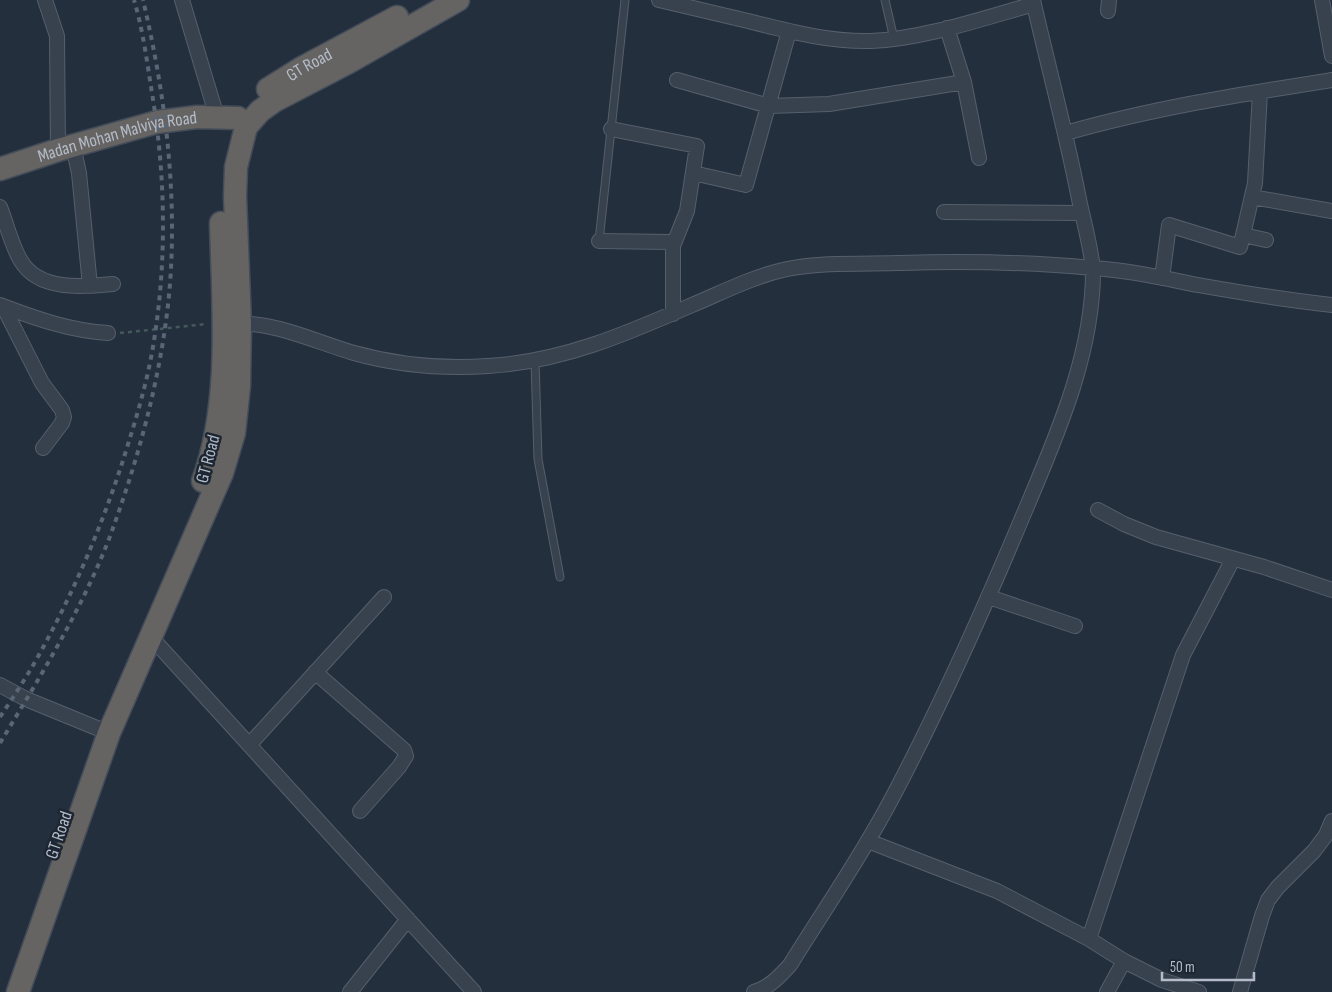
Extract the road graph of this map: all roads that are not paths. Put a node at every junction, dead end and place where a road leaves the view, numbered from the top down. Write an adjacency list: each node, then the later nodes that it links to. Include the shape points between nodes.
1 (45, 0): 22 (street, via 57,36 59,100)
2 (182, 0): 19 (street)
3 (428, 0): 19 (highway, GT Road, via 300,69 248,104)
4 (458, 0): 19 (highway, via 260,111)
5 (625, 0): 20 (lane)
6 (659, 0): 11 (street)
7 (885, 0): 12 (lane)
8 (1322, 0): 13 (street)
9 (1034, 2): 10 (street); 21 (street)
10 (947, 28): 12 (street); 16 (street)
11 (789, 31): 12 (street, via 852,40); 18 (street)
12 (894, 39)
13 (1332, 56)
14 (677, 80): 18 (street)
15 (1332, 80): 17 (street)
16 (964, 82): 18 (street, via 829,104); 23 (street)
17 (1260, 92): 21 (street, via 1111,120); 26 (street)
18 (769, 106): 25 (street, via 746,185)
19 (234, 121): 22 (highway, Madan Mohan Malviya Road, via 197,117 157,122); 42 (highway, GT Road, via 220,182)
20 (611, 129): 25 (street, via 697,146); 33 (lane)
21 (1066, 133): 30 (street)
22 (66, 148): 24 (highway, Madan Mohan Malviya Road); 38 (street, via 80,182)
23 (979, 158)
24 (0, 169)
25 (693, 173): 34 (street, via 687,211)
26 (1252, 197): 28 (street); 31 (street)
27 (0, 207): 38 (street, via 20,260 31,274 49,283)
28 (1332, 211)
29 (944, 212): 30 (street)
30 (1082, 213): 35 (street)
31 (1243, 235): 32 (street); 36 (street, via 1240,247 1169,225)
32 (1266, 240)
33 (598, 241): 34 (street, via 670,242)
34 (674, 246): 41 (street)
35 (1093, 268): 36 (street); 41 (street, via 969,262 808,266 767,274); 51 (street, via 1092,297 1076,378)
36 (1162, 278): 40 (street)
37 (113, 284): 38 (street)
38 (90, 286)
39 (1, 305): 43 (street, via 54,322); 45 (street, via 42,383 62,410 62,423)
40 (1332, 306)
41 (673, 314): 44 (street, via 596,345)
42 (232, 324): 44 (street, via 269,327 398,362 466,367); 53 (highway, GT Road, via 239,386 234,433 219,482); 56 (highway, GT Road, via 209,466 182,541 150,608)
43 (108, 333)
44 (536, 361): 48 (lane, via 538,459)
45 (43, 448)
46 (1098, 510): 47 (street, via 1156,537)
47 (1233, 559): 49 (street); 62 (street, via 1182,656)
48 (560, 577)
49 (1332, 590)
50 (384, 597): 54 (street)
51 (989, 597): 52 (street); 60 (street, via 936,710)
52 (1075, 626)
53 (150, 636): 56 (highway, GT Road); 57 (street)
54 (315, 672): 57 (street); 58 (street, via 404,750 406,756)
55 (0, 684): 56 (street, via 26,699)
56 (104, 731): 64 (highway, GT Road, via 80,776); 65 (highway, GT Road)
57 (249, 745): 61 (street)
58 (360, 811)
59 (1332, 821): 71 (street, via 1314,851 1268,900)
60 (868, 841): 62 (street, via 997,891); 68 (street, via 790,965 764,989)
61 (408, 919): 66 (street); 67 (street)
62 (1089, 939): 63 (street)
63 (1124, 961): 69 (street); 70 (street, via 1162,980)
64 (4, 992)
65 (18, 992)
66 (350, 992)
67 (474, 992)
68 (754, 992)
69 (1107, 992)
70 (1198, 992)
71 (1240, 992)

